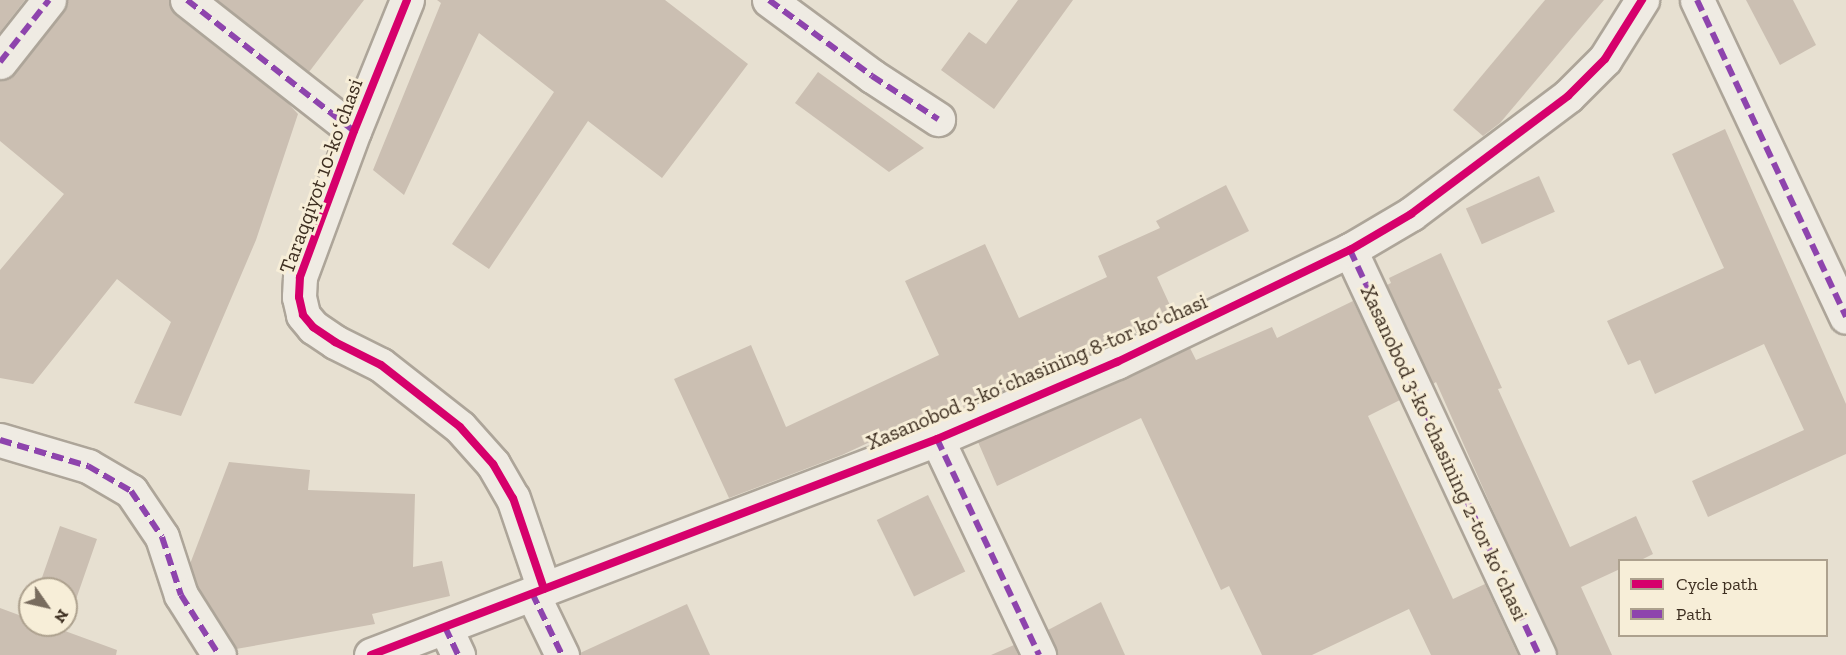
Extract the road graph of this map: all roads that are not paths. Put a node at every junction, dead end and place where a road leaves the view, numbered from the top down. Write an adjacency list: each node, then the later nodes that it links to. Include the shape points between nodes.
1 (49, 0): 7 (street)
2 (187, 0): 9 (street)
3 (407, 0): 9 (street, Taraqqiyot 10-koʻchasi)
4 (769, 0): 8 (street)
5 (1642, 0): 10 (street, Xasanobod 3-koʻchasining 8-tor koʻchasi, via 1605,59 1568,96 1411,214)
6 (1697, 0): 11 (street)
7 (0, 62)
8 (938, 119)
9 (354, 131): 14 (street, Taraqqiyot 10-koʻchasi, via 300,277 298,297 303,315 313,327 381,365 425,399 460,427 493,464 513,498)
10 (1350, 250): 12 (street, Xasanobod 3-koʻchasining 8-tor koʻchasi, via 1117,362); 20 (street, Xasanobod 3-koʻchasining 2-tor koʻchasi)
11 (1846, 317)
12 (937, 439): 14 (street, Xasanobod 3-koʻchasining 8-tor koʻchasi); 19 (street)
13 (0, 440): 16 (street, via 88,466 131,491 162,537 182,595)
14 (538, 591): 15 (street, Xasanobod 3-koʻchasining 8-tor koʻchasi); 18 (street)
15 (451, 641): 17 (street, Xasanobod 3-koʻchasining 8-tor koʻchasi)
16 (219, 655)
17 (371, 655)
18 (562, 655)
19 (1039, 655)
20 (1539, 655)

